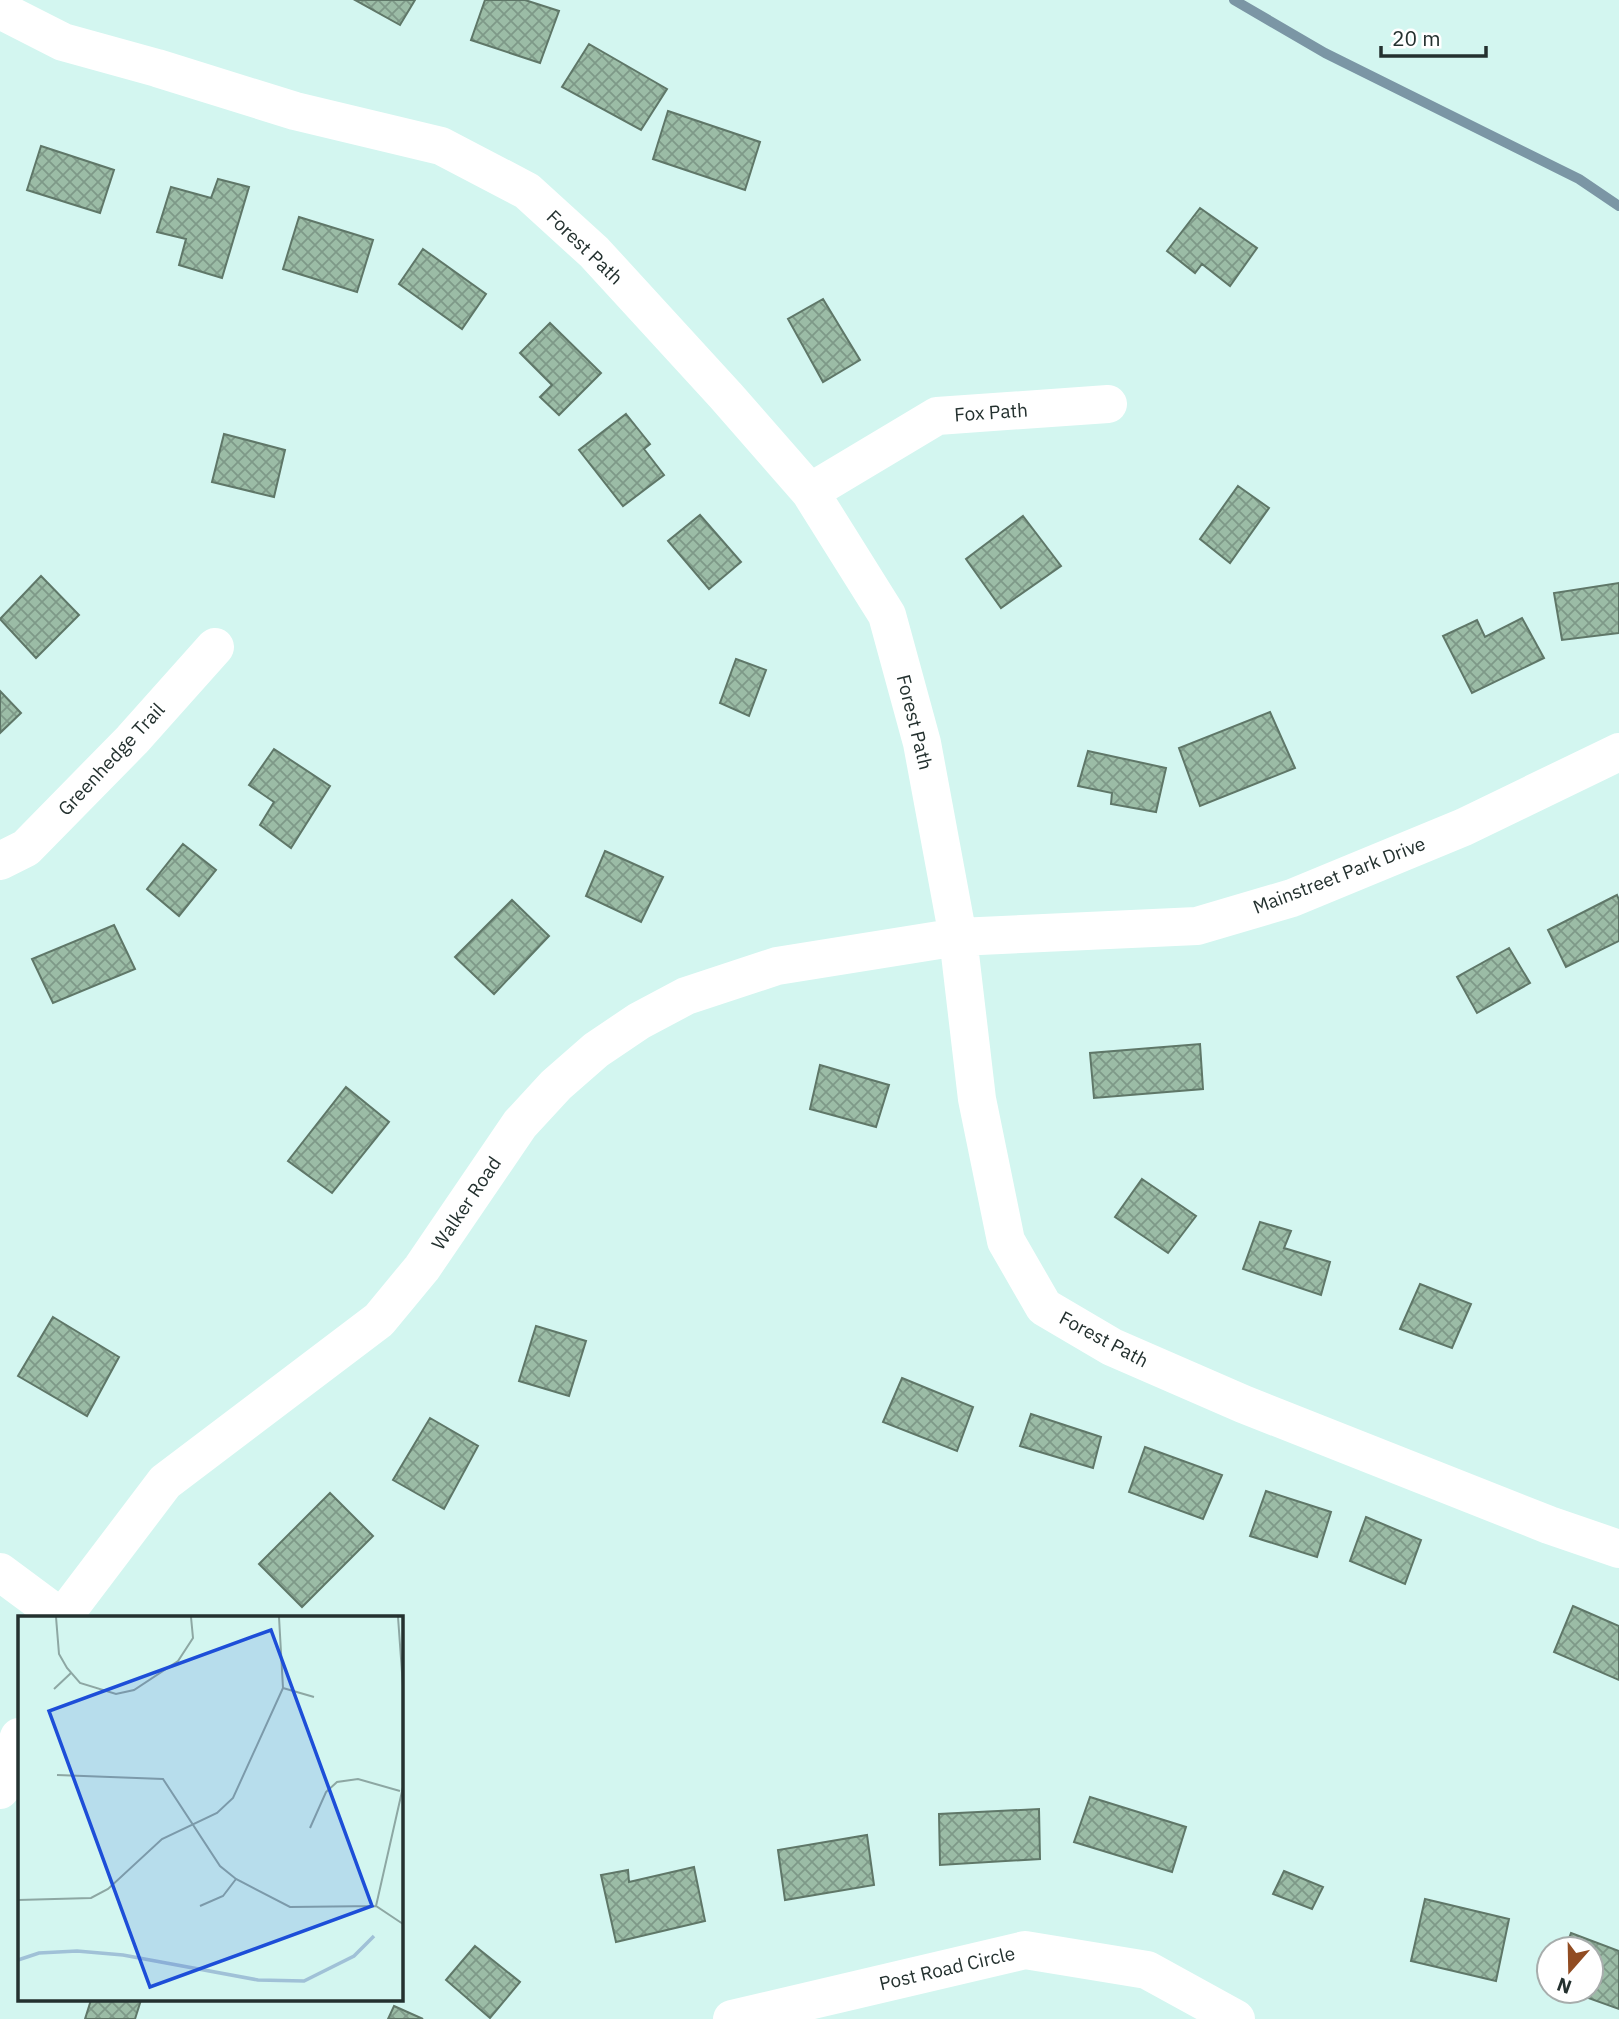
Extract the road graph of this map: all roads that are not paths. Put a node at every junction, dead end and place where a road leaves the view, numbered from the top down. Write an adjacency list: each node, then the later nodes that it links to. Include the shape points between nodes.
1 (0, 10): 3 (street, Forest Path, via 64,42 295,111 441,146 527,191 594,252)
2 (1108, 404): 3 (street, Fox Path, via 937,416)
3 (810, 492): 7 (street, Forest Path, via 887,615 922,743)
4 (215, 647): 6 (street, Greenhedge Trail, via 26,848)
5 (1619, 752): 7 (street, Mainstreet Park Drive, via 1464,827 1292,898 1197,926)
6 (0, 861)
7 (958, 937): 8 (street, Forest Path, via 977,1099 1006,1241 1044,1307 1112,1347 1243,1404); 11 (street, Walker Road, via 777,967 686,996 596,1050 520,1124 422,1268 379,1320 165,1482)
8 (1619, 1549)
9 (0, 1572): 10 (street)
10 (59, 1616)
11 (64, 1616)
12 (18, 1740): 13 (street)
13 (0, 1790)
14 (732, 2019): 15 (street, Post Road Circle, via 1025,1950 1147,1970)
15 (1236, 2019)

